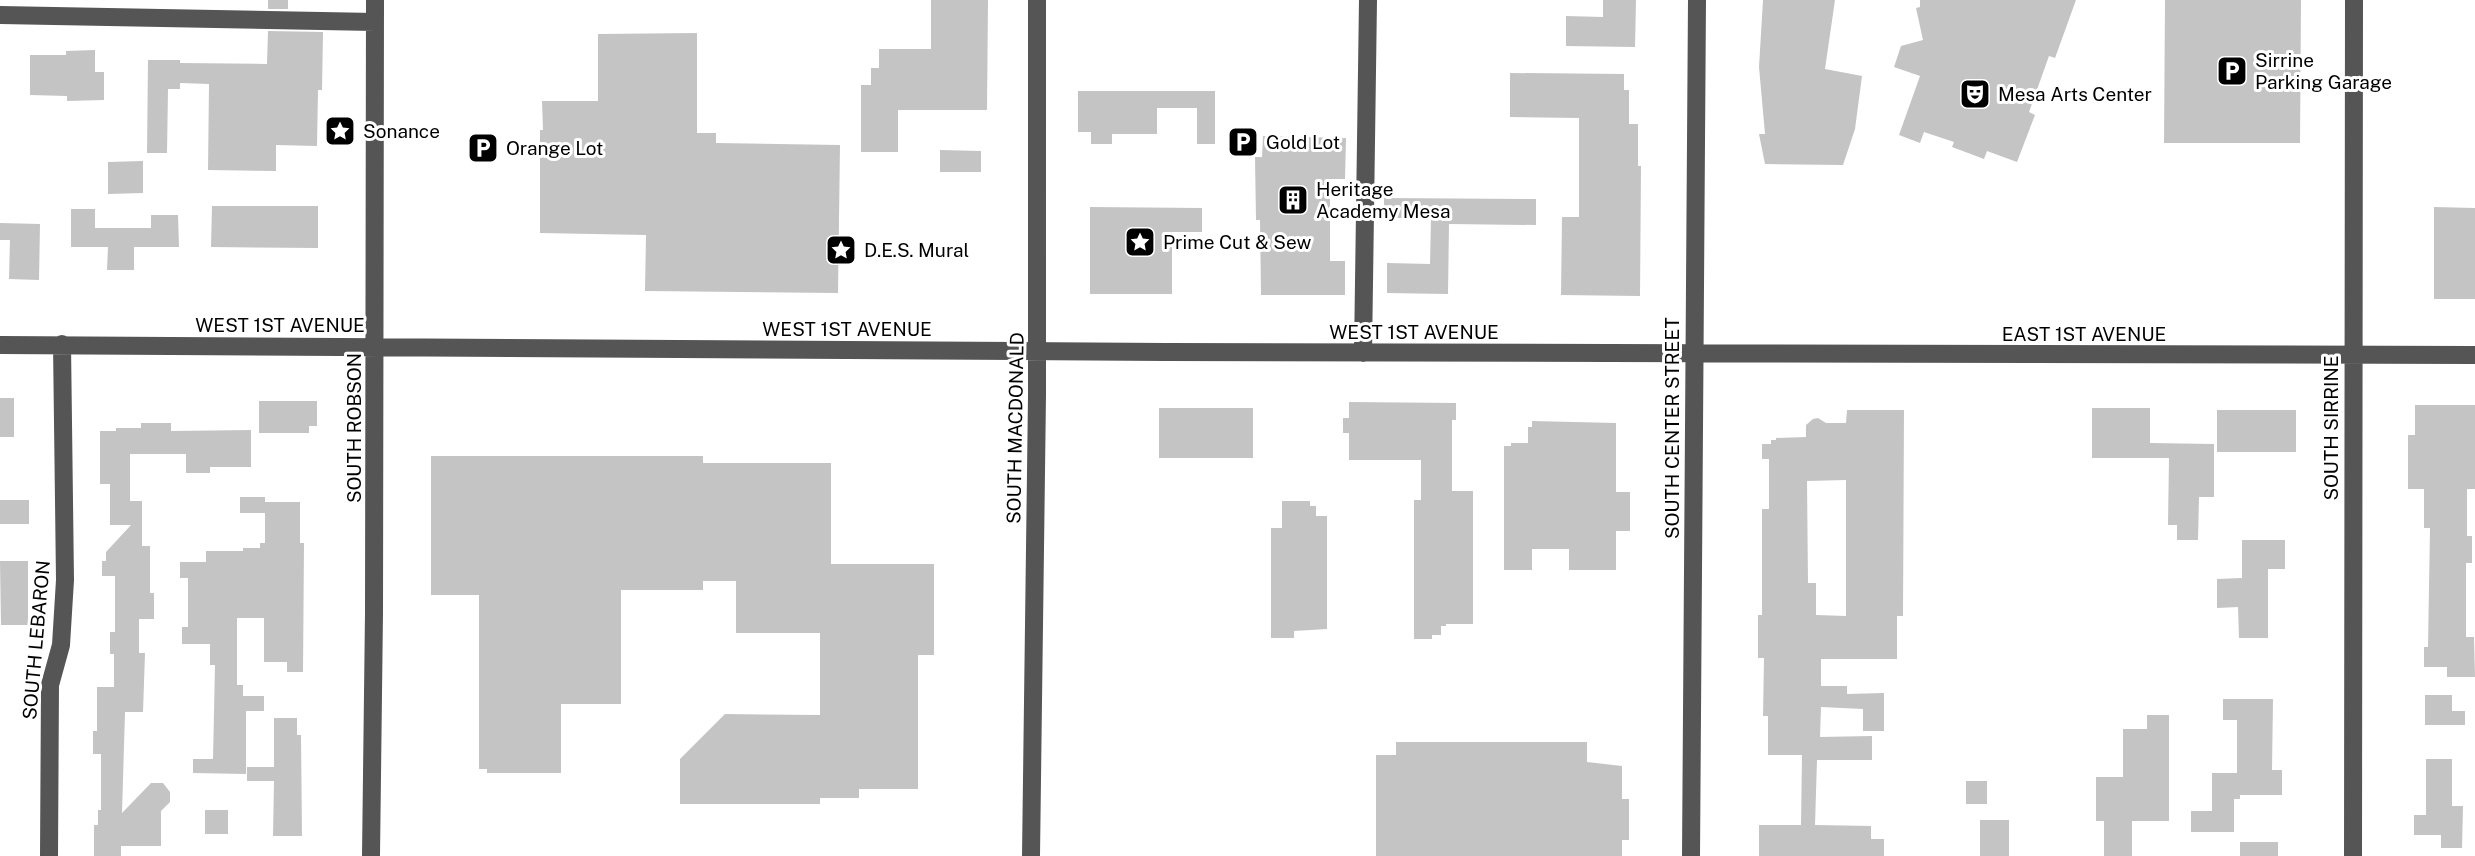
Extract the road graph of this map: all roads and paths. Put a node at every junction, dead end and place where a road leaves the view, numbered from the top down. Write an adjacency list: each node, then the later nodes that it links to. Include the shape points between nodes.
1 (375, 0): 7 (street, SOUTH ROBSON)
2 (1037, 0): 11 (street, SOUTH MACDONALD)
3 (1368, 0): 12 (street)
4 (1697, 0): 13 (street, SOUTH CENTER STREET)
5 (2354, 0): 15 (street, SOUTH SIRRINE)
6 (0, 15): 7 (street)
7 (375, 22): 10 (street, SOUTH ROBSON)
8 (62, 344): 9 (street, WEST 1ST AVENUE); 10 (street, WEST 1ST AVENUE); 16 (street, SOUTH LEBARON, via 65,580 61,645 50,685)
9 (0, 345)
10 (375, 346): 11 (street, WEST 1ST AVENUE); 17 (street, SOUTH ROBSON)
11 (1037, 352): 12 (street, WEST 1ST AVENUE); 18 (street, SOUTH MACDONALD)
12 (1363, 353): 13 (street, WEST 1ST AVENUE)
13 (1694, 353): 15 (street, EAST 1ST AVENUE); 19 (street, SOUTH CENTER STREET)
14 (2475, 355): 15 (street, EAST 1ST AVENUE)
15 (2353, 356): 20 (street, SOUTH SIRRINE)
16 (50, 856)
17 (371, 856)
18 (1031, 856)
19 (1691, 856)
20 (2353, 856)

